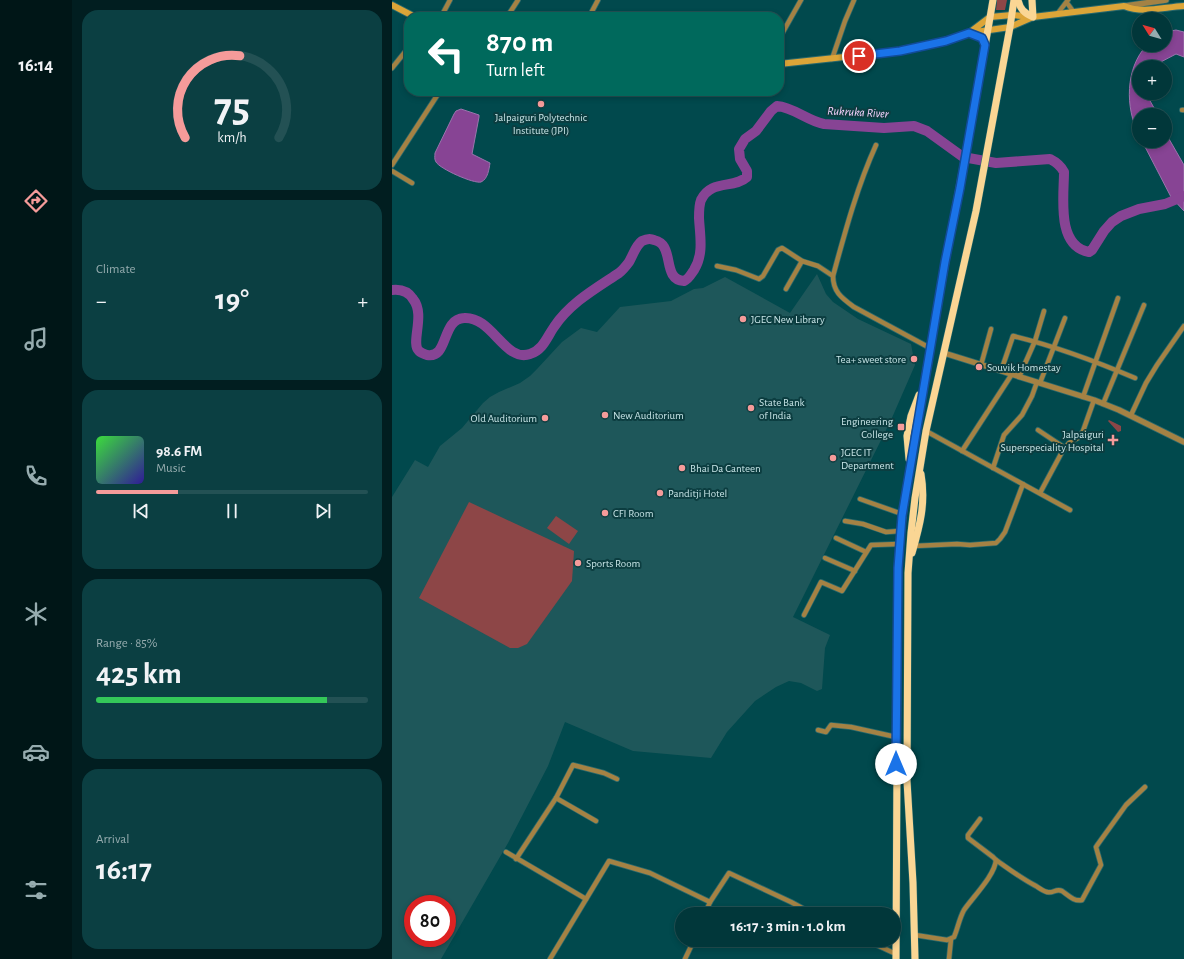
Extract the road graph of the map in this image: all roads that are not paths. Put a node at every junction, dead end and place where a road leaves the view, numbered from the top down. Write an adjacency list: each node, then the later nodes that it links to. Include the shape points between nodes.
1 (450, 0): 16 (street)
2 (518, 0): 17 (street)
3 (598, 0): 18 (street)
4 (801, 0): 25 (street)
5 (854, 0): 30 (street)
6 (993, 0): 22 (highway)
7 (1014, 0): 21 (highway)
8 (1018, 0): 23 (highway, via 1022,10)
9 (1032, 0): 23 (highway)
10 (1166, 0): 13 (street)
11 (1068, 1): 19 (street); 20 (street)
12 (392, 5): 15 (main road)
13 (1124, 6): 14 (main road, via 1141,10); 19 (main road)
14 (1184, 6)
15 (405, 12)
16 (444, 12)
17 (510, 12)
18 (592, 12)
19 (1073, 12): 20 (main road)
20 (1058, 13): 23 (main road)
21 (1012, 15): 22 (main road); 23 (main road); 24 (highway)
22 (990, 17): 26 (highway); 27 (main road)
23 (1033, 17): 24 (main road)
24 (1010, 27): 26 (main road); 51 (highway, via 979,192)
25 (784, 30)
26 (988, 31): 27 (main road); 28 (highway)
27 (969, 33): 28 (highway, via 982,38); 30 (main road, via 900,51)
28 (985, 45): 50 (highway)
29 (404, 54): 32 (street)
30 (832, 58): 31 (main road)
31 (784, 63)
32 (392, 68)
33 (437, 96): 35 (street)
34 (876, 145): 40 (street, via 860,187)
35 (392, 165)
36 (392, 171): 37 (street)
37 (412, 183)
38 (802, 261): 39 (street, via 782,248 779,249 763,276 759,278); 40 (street, via 818,266); 41 (street)
39 (717, 266)
40 (833, 276): 50 (street, via 834,287 854,307)
41 (786, 289)
42 (1118, 298): 52 (street)
43 (1144, 305): 54 (street)
44 (1044, 312): 48 (street)
45 (1064, 318): 49 (street)
46 (1184, 326): 63 (street, via 1156,365)
47 (991, 329): 53 (street)
48 (1035, 341): 49 (street); 55 (street, via 1013,336); 57 (street)
49 (1054, 347): 52 (street); 59 (street)
50 (930, 348): 51 (highway); 75 (highway)
51 (944, 353): 53 (street); 65 (highway)
52 (1096, 362): 54 (street); 60 (street)
53 (980, 364): 55 (street)
54 (1117, 370): 58 (street); 62 (street)
55 (1001, 371): 56 (street)
56 (1012, 374): 57 (street); 68 (street)
57 (1019, 377): 59 (street)
58 (1135, 378)
59 (1038, 383): 60 (street); 70 (street, via 1022,415 1004,435)
60 (1083, 397): 61 (street)
61 (1094, 400): 62 (street); 67 (street, via 1080,436)
62 (1103, 404): 63 (street)
63 (1131, 415): 66 (street)
64 (1038, 430): 67 (street)
65 (926, 431): 68 (street); 69 (highway)
66 (1184, 442)
67 (1065, 448): 72 (street)
68 (962, 451): 70 (street)
69 (920, 468): 80 (highway, via 923,504); 83 (highway)
70 (993, 468): 71 (street)
71 (1022, 484): 72 (street); 80 (street, via 1005,532 996,543 970,546)
72 (1040, 493): 74 (street)
73 (860, 499): 75 (street)
74 (1070, 510)
75 (902, 514): 77 (highway)
76 (845, 521): 77 (street, via 886,532)
77 (900, 531): 79 (highway)
78 (836, 538): 81 (street)
79 (899, 544): 81 (street, via 870,545); 87 (highway)
80 (914, 546): 83 (highway)
81 (866, 552): 84 (street)
82 (825, 558): 84 (street)
83 (909, 565): 100 (highway, via 907,781)
84 (855, 571): 85 (street, via 842,591 821,582)
85 (804, 615)
86 (818, 730): 87 (street, via 826,732 831,725)
87 (896, 737): 104 (highway)
88 (618, 779): 90 (street, via 573,765)
89 (1145, 787): 95 (street, via 1126,805 1096,847 1101,865 1082,900 1075,900 1061,890 1046,892)
90 (556, 798): 92 (street); 94 (street)
91 (980, 819): 95 (street, via 968,838)
92 (596, 821)
93 (506, 852): 94 (street)
94 (516, 859): 96 (street)
95 (996, 860): 101 (street, via 995,867 964,910)
96 (586, 900): 97 (street, via 609,861 650,873); 105 (street)
97 (710, 902): 98 (street); 99 (street, via 729,872)
98 (708, 907)
99 (800, 907)
100 (915, 935): 101 (street); 107 (highway)
101 (951, 939): 108 (street)
102 (691, 947): 106 (street)
103 (878, 947): 104 (street)
104 (896, 957)
105 (550, 959)
106 (686, 959)
107 (915, 959)
108 (949, 959)

